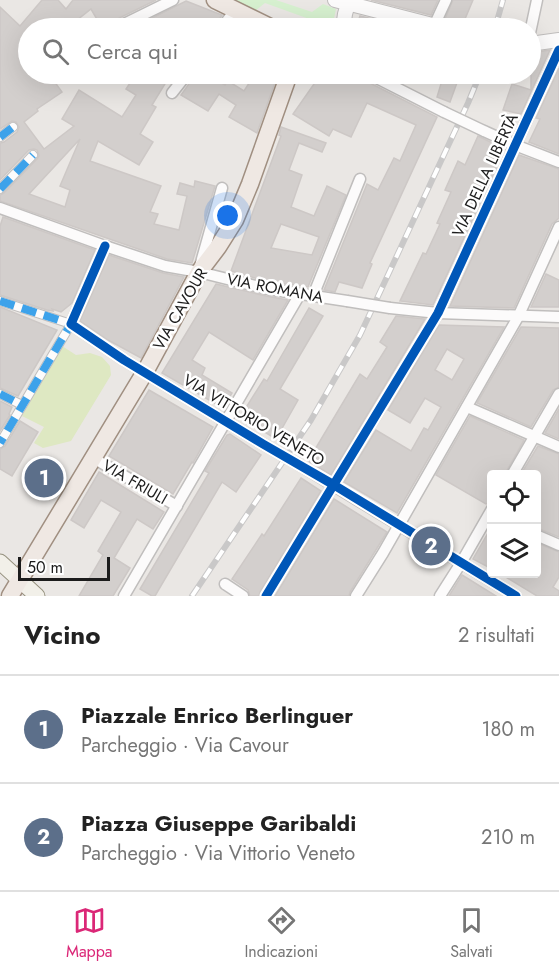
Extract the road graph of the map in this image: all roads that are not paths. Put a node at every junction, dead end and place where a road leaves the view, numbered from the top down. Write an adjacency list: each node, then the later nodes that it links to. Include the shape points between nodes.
1 (173, 0): 7 (street)
2 (215, 0): 6 (main road)
3 (446, 0): 12 (street)
4 (537, 0): 13 (street)
5 (344, 1): 10 (street); 11 (street)
6 (235, 10): 8 (street); 9 (main road)
7 (137, 18)
8 (229, 18)
9 (251, 18)
10 (344, 18)
11 (406, 18)
12 (441, 18)
13 (534, 18)
14 (559, 40): 15 (street)
15 (541, 43)
16 (559, 50): 23 (street, VIA DELLA LIBERTÀ)
17 (179, 84): 20 (street)
18 (286, 84): 32 (main road, VIA CAVOUR, via 238,213 222,242)
19 (389, 84): 23 (street, bridge)
20 (172, 93)
21 (13, 127): 22 (street)
22 (0, 137)
23 (514, 145): 25 (street); 36 (street, VIA DELLA LIBERTÀ)
24 (33, 155): 28 (street)
25 (559, 162)
26 (360, 179): 34 (street)
27 (222, 188): 32 (street)
28 (0, 189)
29 (0, 208): 31 (street, VIA ROMANA)
30 (559, 227): 37 (street)
31 (105, 246): 32 (street, VIA ROMANA, via 165,266); 39 (street)
32 (198, 272): 33 (street, VIA ROMANA); 40 (main road, VIA CAVOUR)
33 (300, 294): 34 (street, VIA ROMANA); 45 (street)
34 (313, 296): 36 (street, VIA ROMANA, bridge)
35 (0, 301): 39 (street, VIA VITTORIO VENETO)
36 (438, 313): 37 (street, VIA ROMANA); 51 (street, VIA DELLA LIBERTÀ)
37 (518, 317): 38 (street, VIA ROMANA); 44 (street)
38 (559, 317)
39 (71, 324): 40 (street, VIA VITTORIO VENETO); 43 (street)
40 (145, 372): 45 (street, VIA VITTORIO VENETO); 49 (main road, VIA CAVOUR)
41 (0, 394): 43 (street)
42 (559, 394): 46 (street)
43 (22, 405): 47 (street)
44 (467, 407): 46 (street); 54 (street)
45 (226, 421): 51 (street, VIA VITTORIO VENETO, bridge); 52 (street)
46 (535, 436): 48 (street); 50 (street)
47 (0, 443)
48 (559, 447)
49 (93, 458): 52 (street, VIA FRIULI); 59 (main road, VIA CAVOUR)
50 (514, 470)
51 (334, 484): 54 (street, VIA VITTORIO VENETO); 65 (street, VIA DELLA LIBERTÀ)
52 (177, 506): 63 (street)
53 (487, 519): 58 (street)
54 (399, 525): 58 (street, VIA VITTORIO VENETO); 66 (street)
55 (541, 537): 56 (street)
56 (559, 545)
57 (0, 562): 59 (main road)
58 (461, 563): 67 (street); 68 (street, VIA VITTORIO VENETO)
59 (20, 581): 61 (main road, VIA CAVOUR); 62 (main road)
60 (225, 584): 64 (street)
61 (10, 596)
62 (37, 596)
63 (124, 596)
64 (243, 596)
65 (266, 596)
66 (356, 596)
67 (440, 596)
68 (516, 596)

